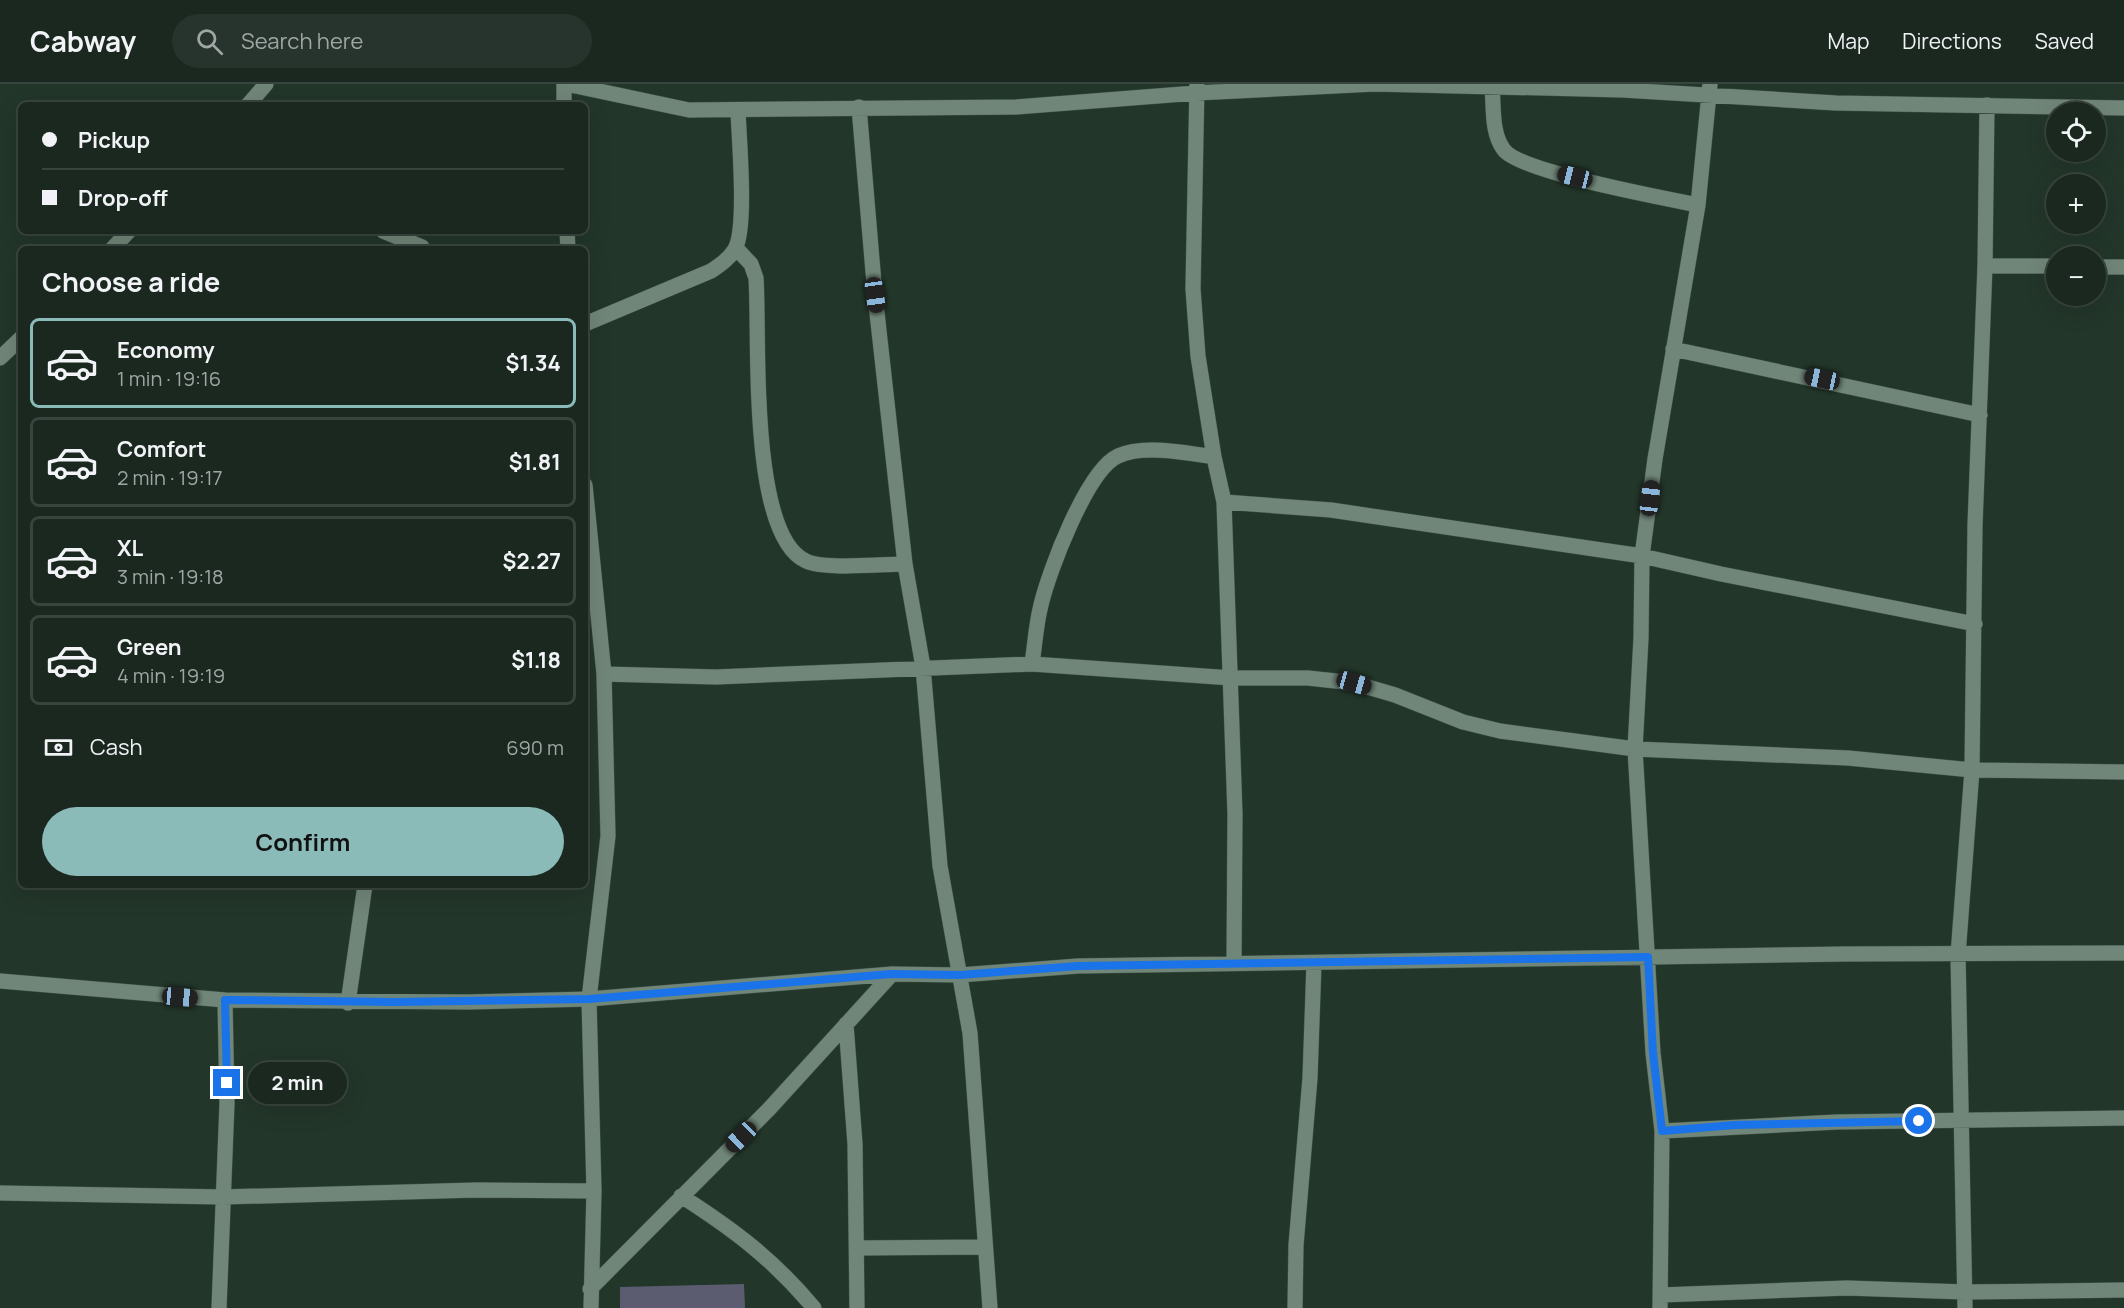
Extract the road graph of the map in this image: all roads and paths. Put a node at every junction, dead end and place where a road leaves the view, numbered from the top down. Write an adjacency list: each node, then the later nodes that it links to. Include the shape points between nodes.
1 (266, 84): 6 (street)
2 (565, 84): 7 (street); 11 (street, via 689,110)
3 (1492, 87): 4 (street, via 1375,84); 5 (street); 12 (street, via 1497,136 1505,152 1532,166)
4 (1196, 89): 9 (street, via 1016,107); 27 (street, via 1193,289 1198,356)
5 (1710, 89): 8 (street, via 1836,103); 12 (street)
6 (251, 102)
7 (564, 102)
8 (1987, 105): 10 (street); 18 (street)
9 (859, 107): 11 (street); 31 (street)
10 (2124, 108)
11 (738, 111): 17 (street, via 740,204)
12 (1698, 205): 24 (street)
13 (126, 234): 15 (street)
14 (390, 234): 16 (street)
15 (115, 246)
16 (420, 246)
17 (736, 248): 22 (street, via 711,271); 31 (street, via 751,264 756,278 760,423 767,487 782,536 806,562)
18 (1985, 266): 19 (street); 26 (street)
19 (2046, 266)
20 (2106, 267): 21 (street)
21 (2124, 267)
22 (588, 323)
23 (18, 341): 25 (street)
24 (1673, 349): 26 (street); 30 (street)
25 (0, 358)
26 (1980, 415): 32 (street)
27 (1214, 457): 28 (street); 33 (street, via 1145,451 1118,456 1100,471 1058,554 1041,604)
28 (1224, 502): 30 (street, via 1331,510); 36 (street)
29 (588, 515): 35 (street)
30 (1642, 556): 32 (street); 37 (street)
31 (905, 564): 34 (street)
32 (1975, 624): 38 (street)
33 (1032, 664): 34 (street); 36 (street)
34 (923, 667): 35 (street, via 716,677); 47 (street, via 940,866)
35 (604, 674): 49 (street, via 608,836)
36 (1232, 678): 37 (street, via 1308,678 1354,683 1463,722 1500,731); 44 (street)
37 (1635, 749): 38 (street, via 1824,757); 43 (street)
38 (1972, 770): 39 (street); 42 (street)
39 (2124, 772)
40 (365, 888): 51 (street)
41 (2124, 952): 42 (street)
42 (1958, 955): 43 (street); 54 (street)
43 (1648, 957): 45 (street); 55 (street)
44 (1234, 963): 45 (street); 47 (street, via 1078,966)
45 (1314, 963): 71 (street)
46 (891, 974): 47 (street); 49 (street); 52 (street)
47 (960, 975): 60 (street, via 970,1033)
48 (0, 981): 50 (street)
49 (589, 999): 51 (street); 56 (street)
50 (225, 1000): 51 (street); 59 (street, via 227,1103)
51 (348, 1003)
52 (846, 1024): 58 (street, via 770,1108); 61 (street)
53 (2124, 1118): 54 (street)
54 (1961, 1120): 55 (street, via 1735,1125); 64 (street)
55 (1662, 1131): 65 (street)
56 (594, 1191): 59 (street); 62 (street)
57 (0, 1193): 59 (street)
58 (681, 1196): 62 (street); 68 (street, via 736,1231 777,1265)
59 (223, 1197): 66 (street)
60 (984, 1247): 61 (street); 70 (street)
61 (858, 1248): 69 (street)
62 (590, 1289): 67 (street)
63 (2124, 1290): 64 (street)
64 (1965, 1292): 65 (street, via 1847,1288); 72 (street)
65 (1660, 1301)
66 (219, 1308)
67 (591, 1308)
68 (814, 1308)
69 (857, 1308)
70 (990, 1308)
71 (1295, 1308)
72 (1965, 1308)

